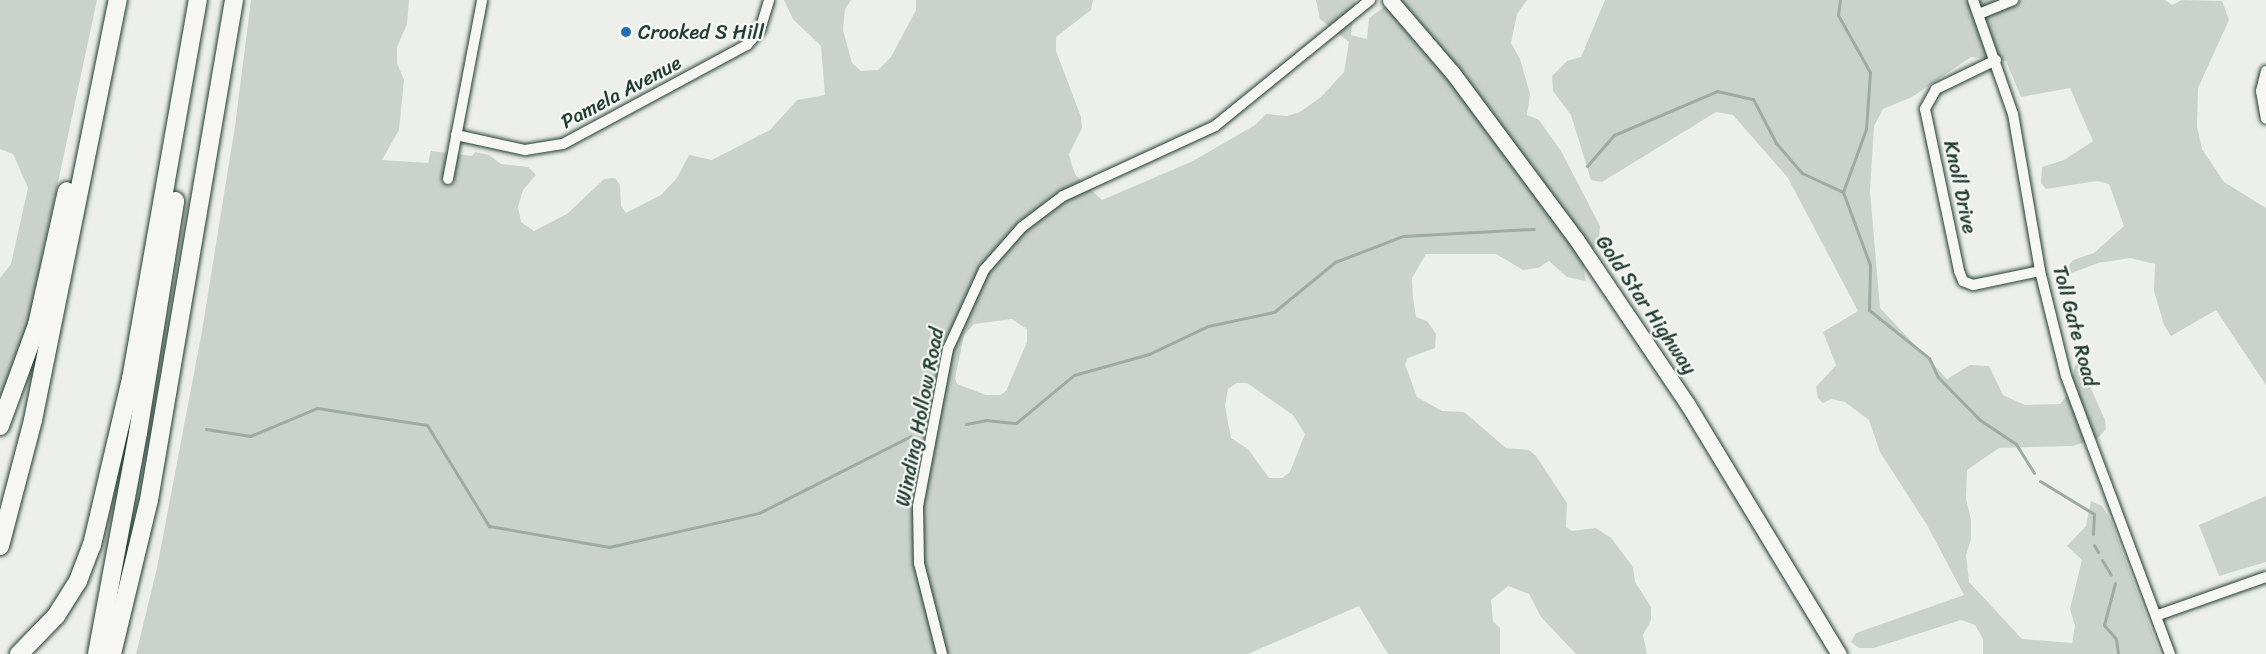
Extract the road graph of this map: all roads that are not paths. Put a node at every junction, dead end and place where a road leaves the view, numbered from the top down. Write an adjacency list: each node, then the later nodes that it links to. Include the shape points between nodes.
1 (112, 0): 19 (highway, via 37,325)
2 (118, 0): 20 (highway, via 35,410)
3 (198, 0): 23 (highway, via 131,378 92,545 63,606)
4 (207, 0): 24 (highway, via 138,433)
5 (234, 0): 25 (highway, via 149,500)
6 (482, 0): 16 (street)
7 (769, 0): 16 (street, Pamela Avenue, via 760,30 747,45 562,144 525,150)
8 (1370, 0): 26 (street, Winding Hollow Road, via 1215,126 1063,196 1022,227 984,270 948,349 918,506 920,563)
9 (1390, 0): 27 (main road, Gold Star Highway, via 1452,72 1576,239 1688,405)
10 (1973, 0): 12 (street, Toll Gate Road)
11 (2013, 0): 12 (street)
12 (1979, 14): 13 (street, Toll Gate Road)
13 (1996, 60): 18 (street, Toll Gate Road, via 2013,114); 18 (street, Knoll Drive, via 1936,89 1925,109 1963,281 1973,285)
14 (2266, 71): 15 (street, via 2261,91)
15 (2266, 119)
16 (456, 135): 17 (street)
17 (448, 179)
18 (2040, 271): 22 (street, Toll Gate Road, via 2066,375)
19 (0, 426)
20 (0, 546)
21 (2266, 577): 22 (street)
22 (2158, 615): 28 (street, Toll Gate Road)
23 (20, 654)
24 (97, 654)
25 (112, 654)
26 (942, 654)
27 (1839, 654)
28 (2170, 654)

